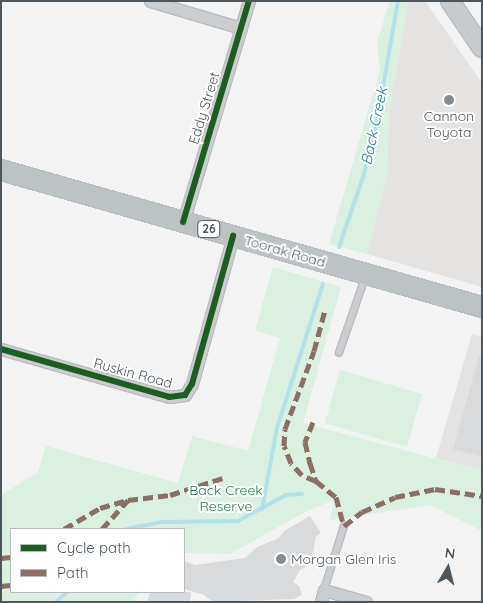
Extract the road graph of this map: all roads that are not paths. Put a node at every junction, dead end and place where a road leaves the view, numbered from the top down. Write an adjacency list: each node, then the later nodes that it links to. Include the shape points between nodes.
1 (150, 1): 4 (street)
2 (248, 1): 4 (street, Eddy Street)
3 (450, 1): 5 (main road)
4 (241, 28): 7 (street, Eddy Street)
5 (482, 48)
6 (1, 170): 7 (highway, Toorak Road / 26)
7 (183, 222): 8 (highway, Toorak Road / 26)
8 (233, 236): 9 (highway, Toorak Road / 26); 11 (street, Ruskin Road, via 192,384 185,395 170,397)
9 (366, 274): 10 (highway, Toorak Road / 26); 12 (lane)
10 (482, 307)
11 (1, 349)
12 (339, 353)
13 (344, 526): 14 (lane)
14 (324, 590): 15 (street); 16 (street)
15 (321, 602)
16 (366, 602)

